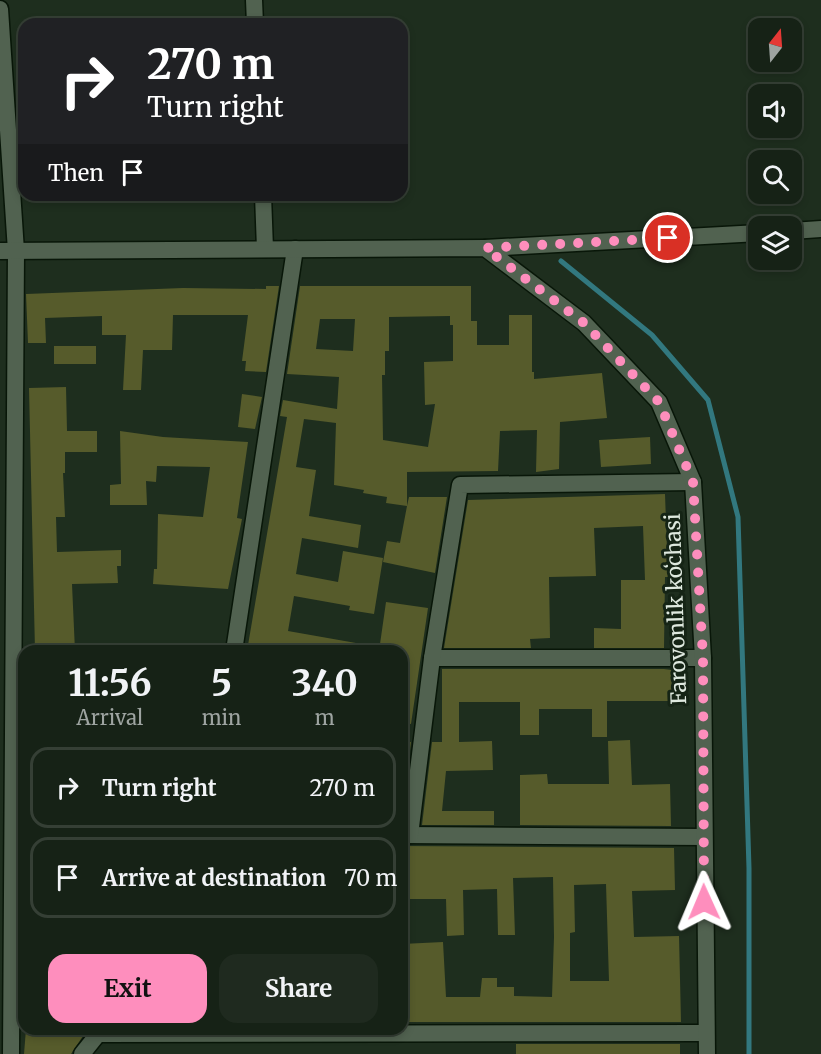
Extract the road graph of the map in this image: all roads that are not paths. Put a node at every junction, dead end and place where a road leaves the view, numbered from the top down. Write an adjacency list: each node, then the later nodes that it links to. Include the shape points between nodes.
1 (254, 0): 3 (street)
2 (0, 9): 11 (street)
3 (255, 18)
4 (263, 201): 9 (street)
5 (821, 229): 6 (street)
6 (802, 230)
7 (748, 234): 8 (street)
8 (485, 248): 10 (street); 13 (street, Farovonlik koʻchasi, via 584,323 659,402)
9 (265, 249): 10 (street); 11 (street)
10 (295, 249): 14 (street)
11 (8, 251): 12 (street)
12 (8, 440): 23 (street)
13 (693, 482): 15 (street, via 460,485); 16 (street, Farovonlik koʻchasi)
14 (235, 645)
15 (432, 658): 16 (street); 17 (street)
16 (703, 658): 19 (street, Farovonlik koʻchasi)
17 (408, 821)
18 (408, 835): 19 (street)
19 (703, 837): 21 (street, Farovonlik koʻchasi)
20 (408, 1032): 21 (street)
21 (705, 1033): 25 (street, Farovonlik koʻchasi)
22 (98, 1035): 24 (street)
23 (10, 1054)
24 (82, 1054)
25 (707, 1054)

